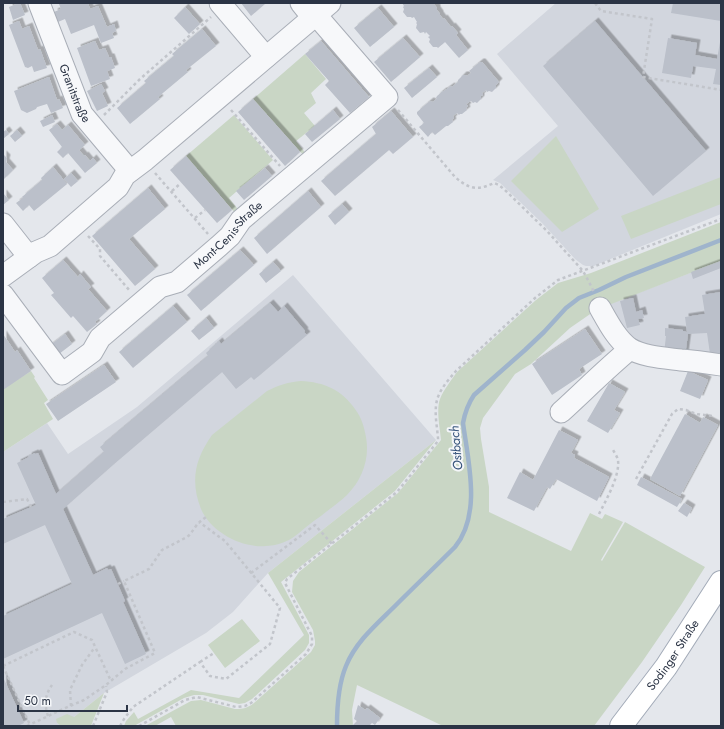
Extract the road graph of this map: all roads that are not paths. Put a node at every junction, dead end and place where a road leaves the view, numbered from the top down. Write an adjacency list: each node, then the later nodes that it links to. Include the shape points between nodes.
1 (39, 3): 5 (street, Granitstraße, via 82,114)
2 (220, 3): 4 (street)
3 (315, 10): 4 (street); 9 (street, Mont-Cenis-Straße, via 387,97 242,220 219,246 176,282 160,287 100,338 92,352 62,374)
4 (266, 57): 5 (street)
5 (133, 169): 7 (street, via 118,187 50,246)
6 (3, 224): 7 (street)
7 (33, 255): 8 (street)
8 (3, 276)
9 (3, 295)
10 (600, 308): 11 (street, via 612,329)
11 (630, 349): 12 (street, via 653,356); 13 (street)
12 (721, 365)
13 (561, 412)
14 (721, 582): 16 (main road, Sodinger Straße, via 666,667)
15 (721, 610): 17 (main road, Sodinger Straße)
16 (621, 726)
17 (639, 726)

